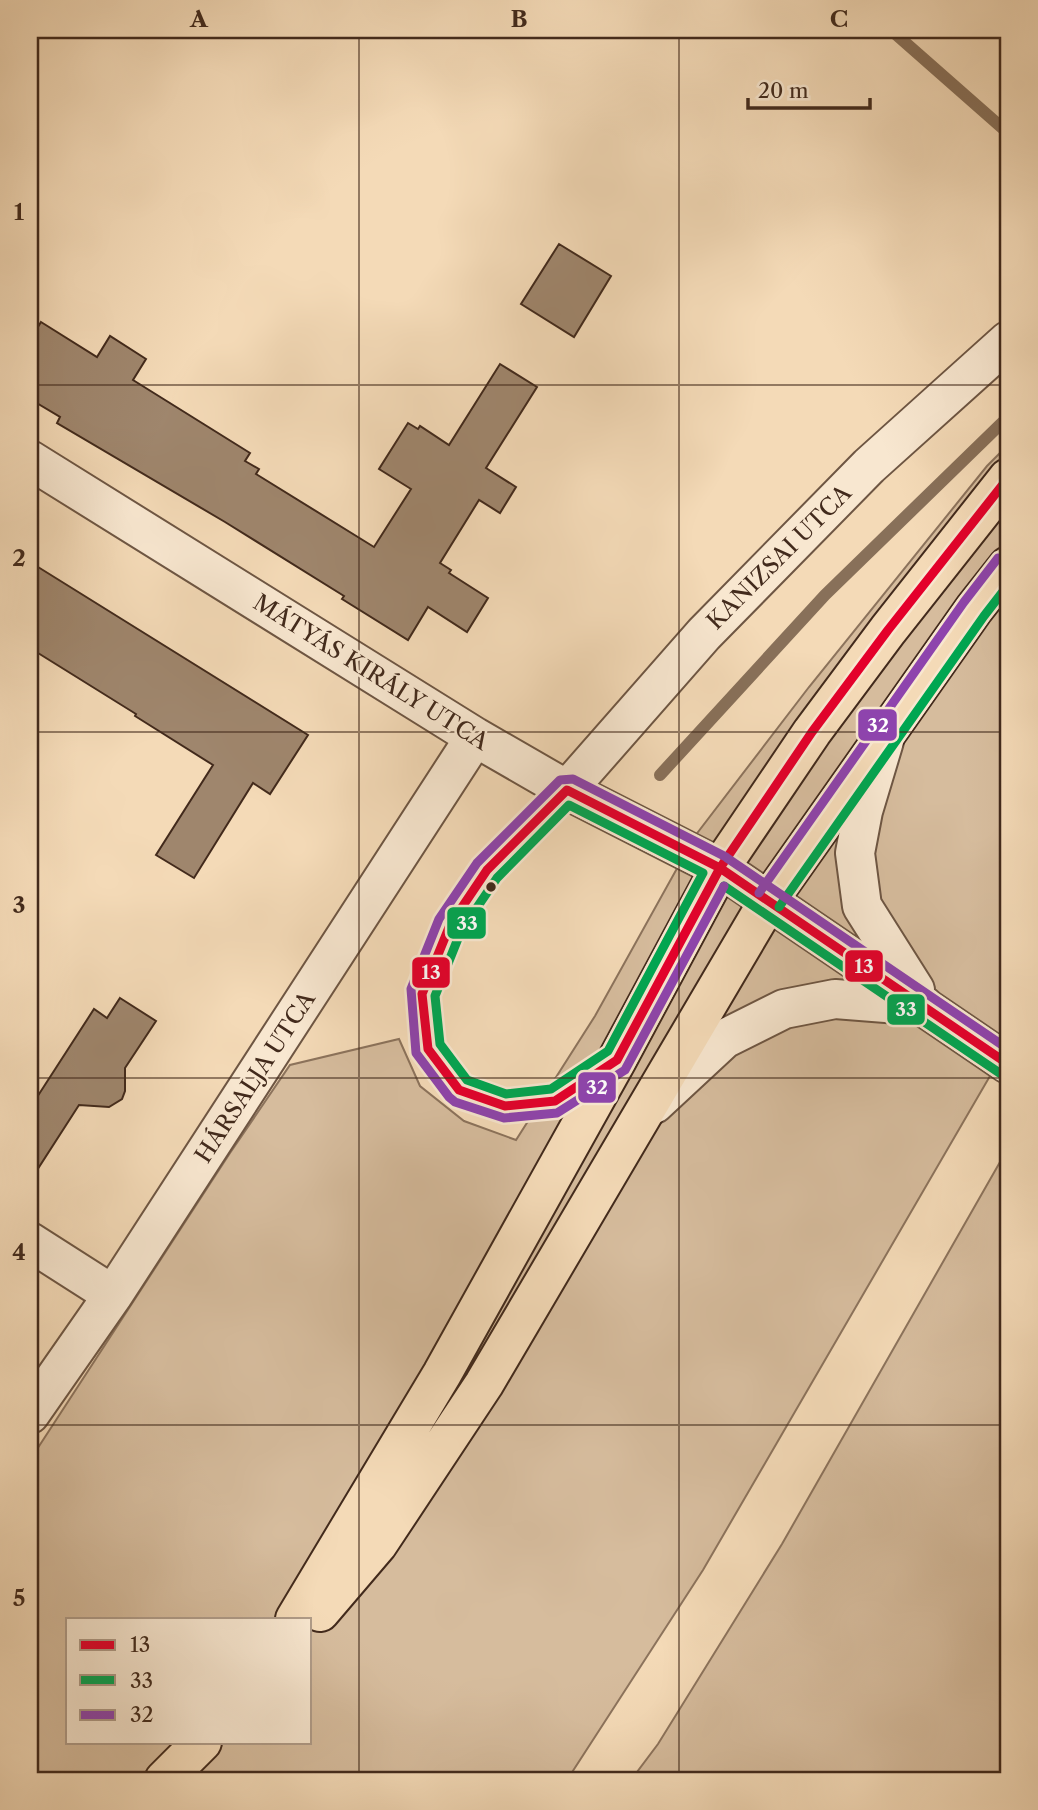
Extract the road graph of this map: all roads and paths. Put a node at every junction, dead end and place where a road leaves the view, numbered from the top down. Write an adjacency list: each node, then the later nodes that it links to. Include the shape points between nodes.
1 (1008, 341): 7 (street, KANIZSAI UTCA, via 869,466 704,634)
2 (30, 460): 6 (street, MÁTYÁS KIRÁLY UTCA)
3 (1008, 478): 8 (main road, via 888,629)
4 (1008, 566): 5 (main road)
5 (887, 729): 9 (main road); 10 (street, via 855,853 862,906)
6 (475, 737): 7 (street, MÁTYÁS KIRÁLY UTCA); 14 (street, HÁRSALJA UTCA)
7 (567, 790): 8 (street, MÁTYÁS KIRÁLY UTCA)
8 (720, 868): 9 (street, MÁTYÁS KIRÁLY UTCA); 16 (main road, via 442,1374)
9 (769, 900): 10 (street, MÁTYÁS KIRÁLY UTCA); 12 (main road)
10 (926, 1007): 11 (street, MÁTYÁS KIRÁLY UTCA); 12 (street, via 835,999 784,1009 724,1039)
11 (1008, 1064)
12 (646, 1111): 17 (main road, via 484,1384 378,1544)
13 (30, 1242): 14 (street)
14 (113, 1295): 15 (street, HÁRSALJA UTCA)
15 (30, 1414)
16 (296, 1618)
17 (312, 1622)
18 (200, 1744): 19 (main road)
19 (164, 1780)

